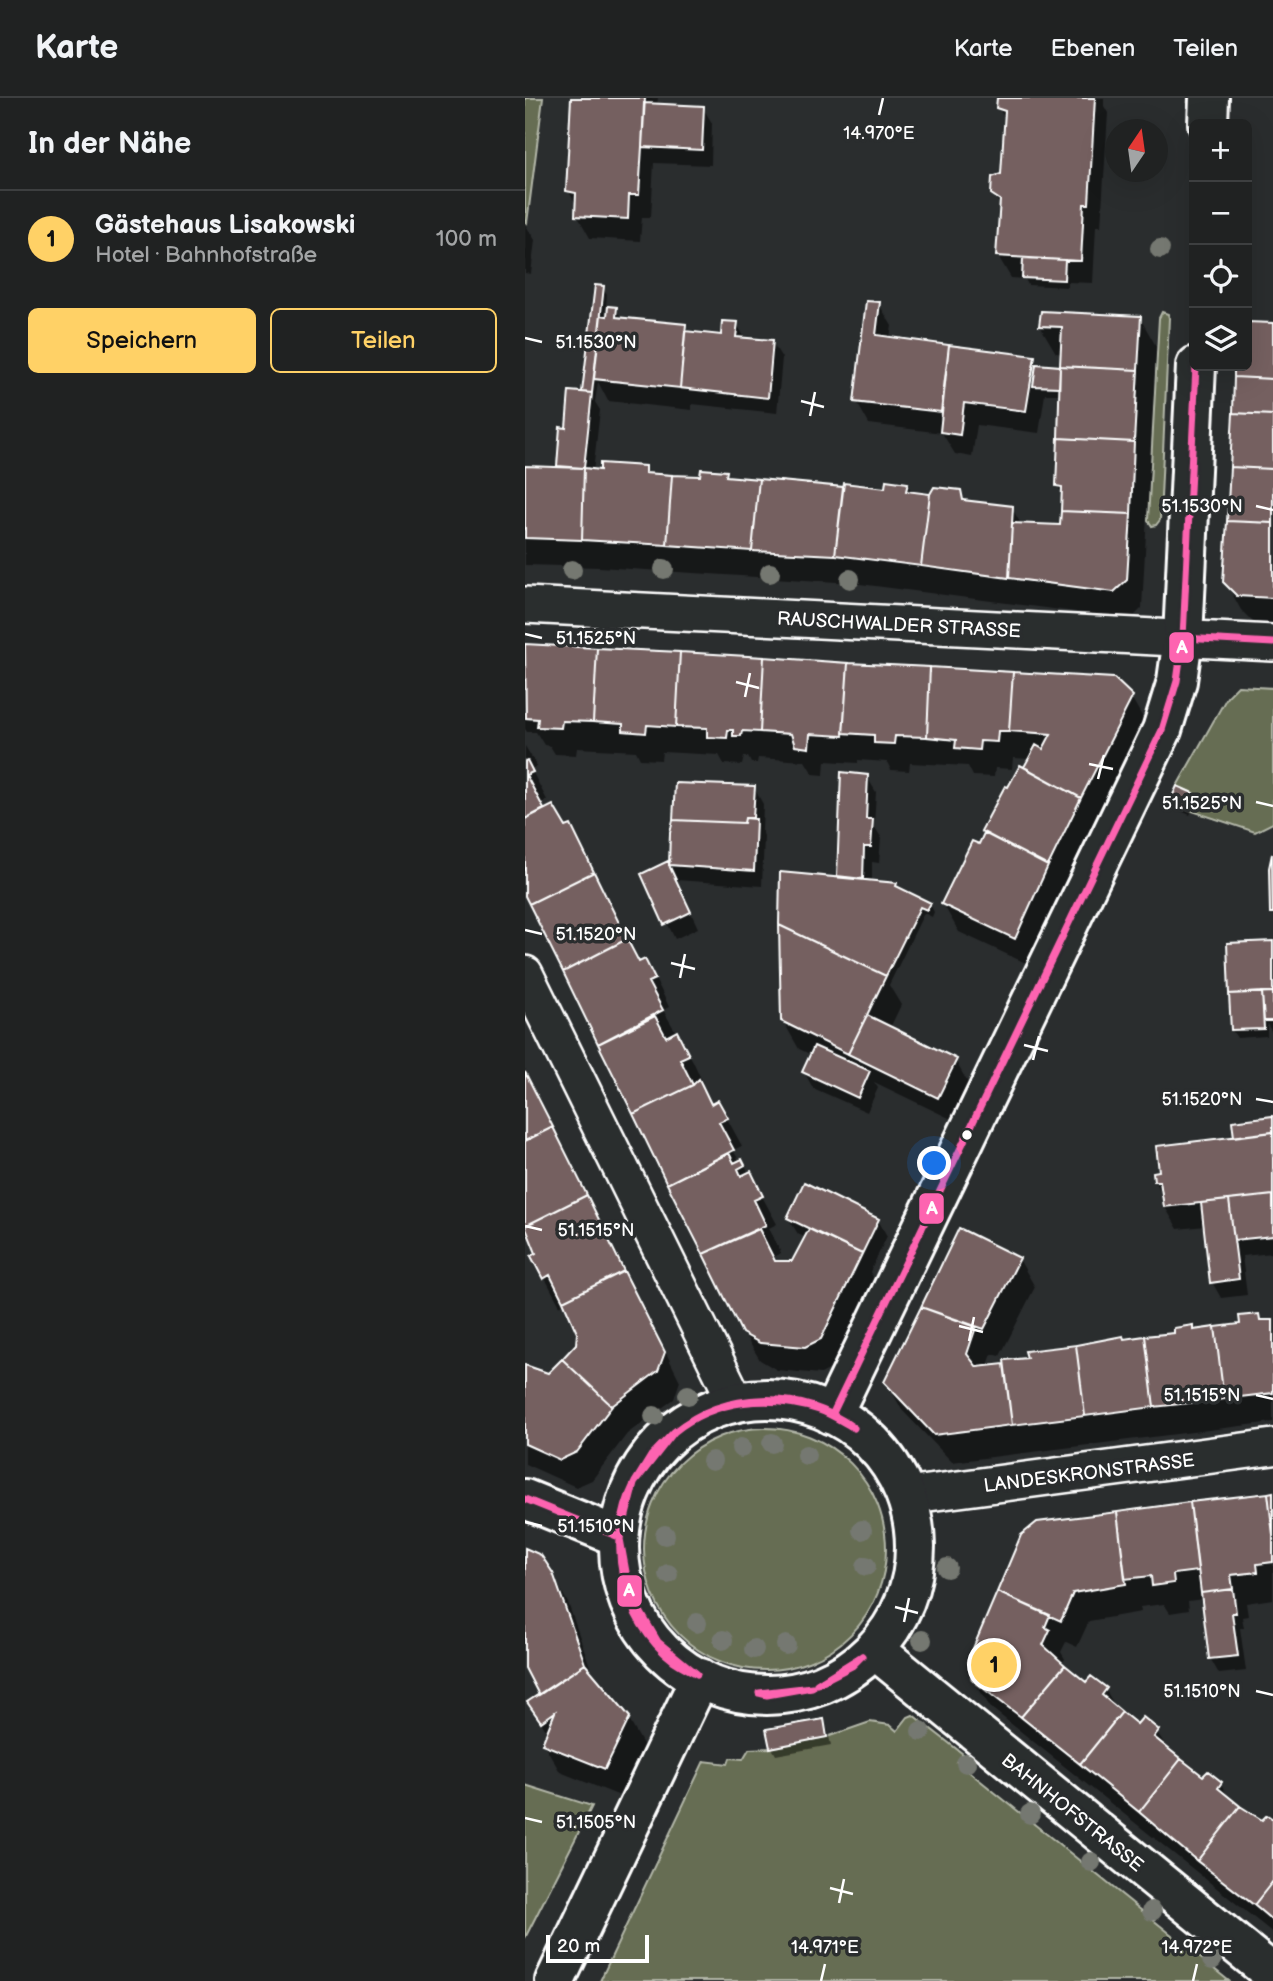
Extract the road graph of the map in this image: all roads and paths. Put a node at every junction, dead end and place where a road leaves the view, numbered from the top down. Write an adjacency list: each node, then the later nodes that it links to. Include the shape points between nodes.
1 (1209, 98): 2 (main road)
2 (1208, 119)
3 (1196, 371): 5 (main road)
4 (525, 606): 5 (street, RAUSCHWALDER STRASSE)
5 (1183, 638): 6 (street, RAUSCHWALDER STRASSE); 9 (main road, via 1162,730)
6 (1273, 643)
7 (525, 974): 8 (street)
8 (736, 1402): 9 (main road, via 775,1399); 13 (main road, via 684,1424 652,1453 630,1490)
9 (832, 1415): 11 (main road, via 874,1445)
10 (1273, 1447): 11 (street, LANDESKRONSTRASSE)
11 (906, 1496): 14 (main road, via 915,1535 912,1577 898,1616)
12 (525, 1499): 13 (main road)
13 (619, 1537): 15 (main road, via 622,1576 637,1618 664,1653)
14 (874, 1649): 15 (main road, via 837,1677 792,1693 745,1693); 16 (main road, BAHNHOFSTRASSE)
15 (700, 1678): 17 (main road)
16 (1273, 1974)
17 (555, 1981)

